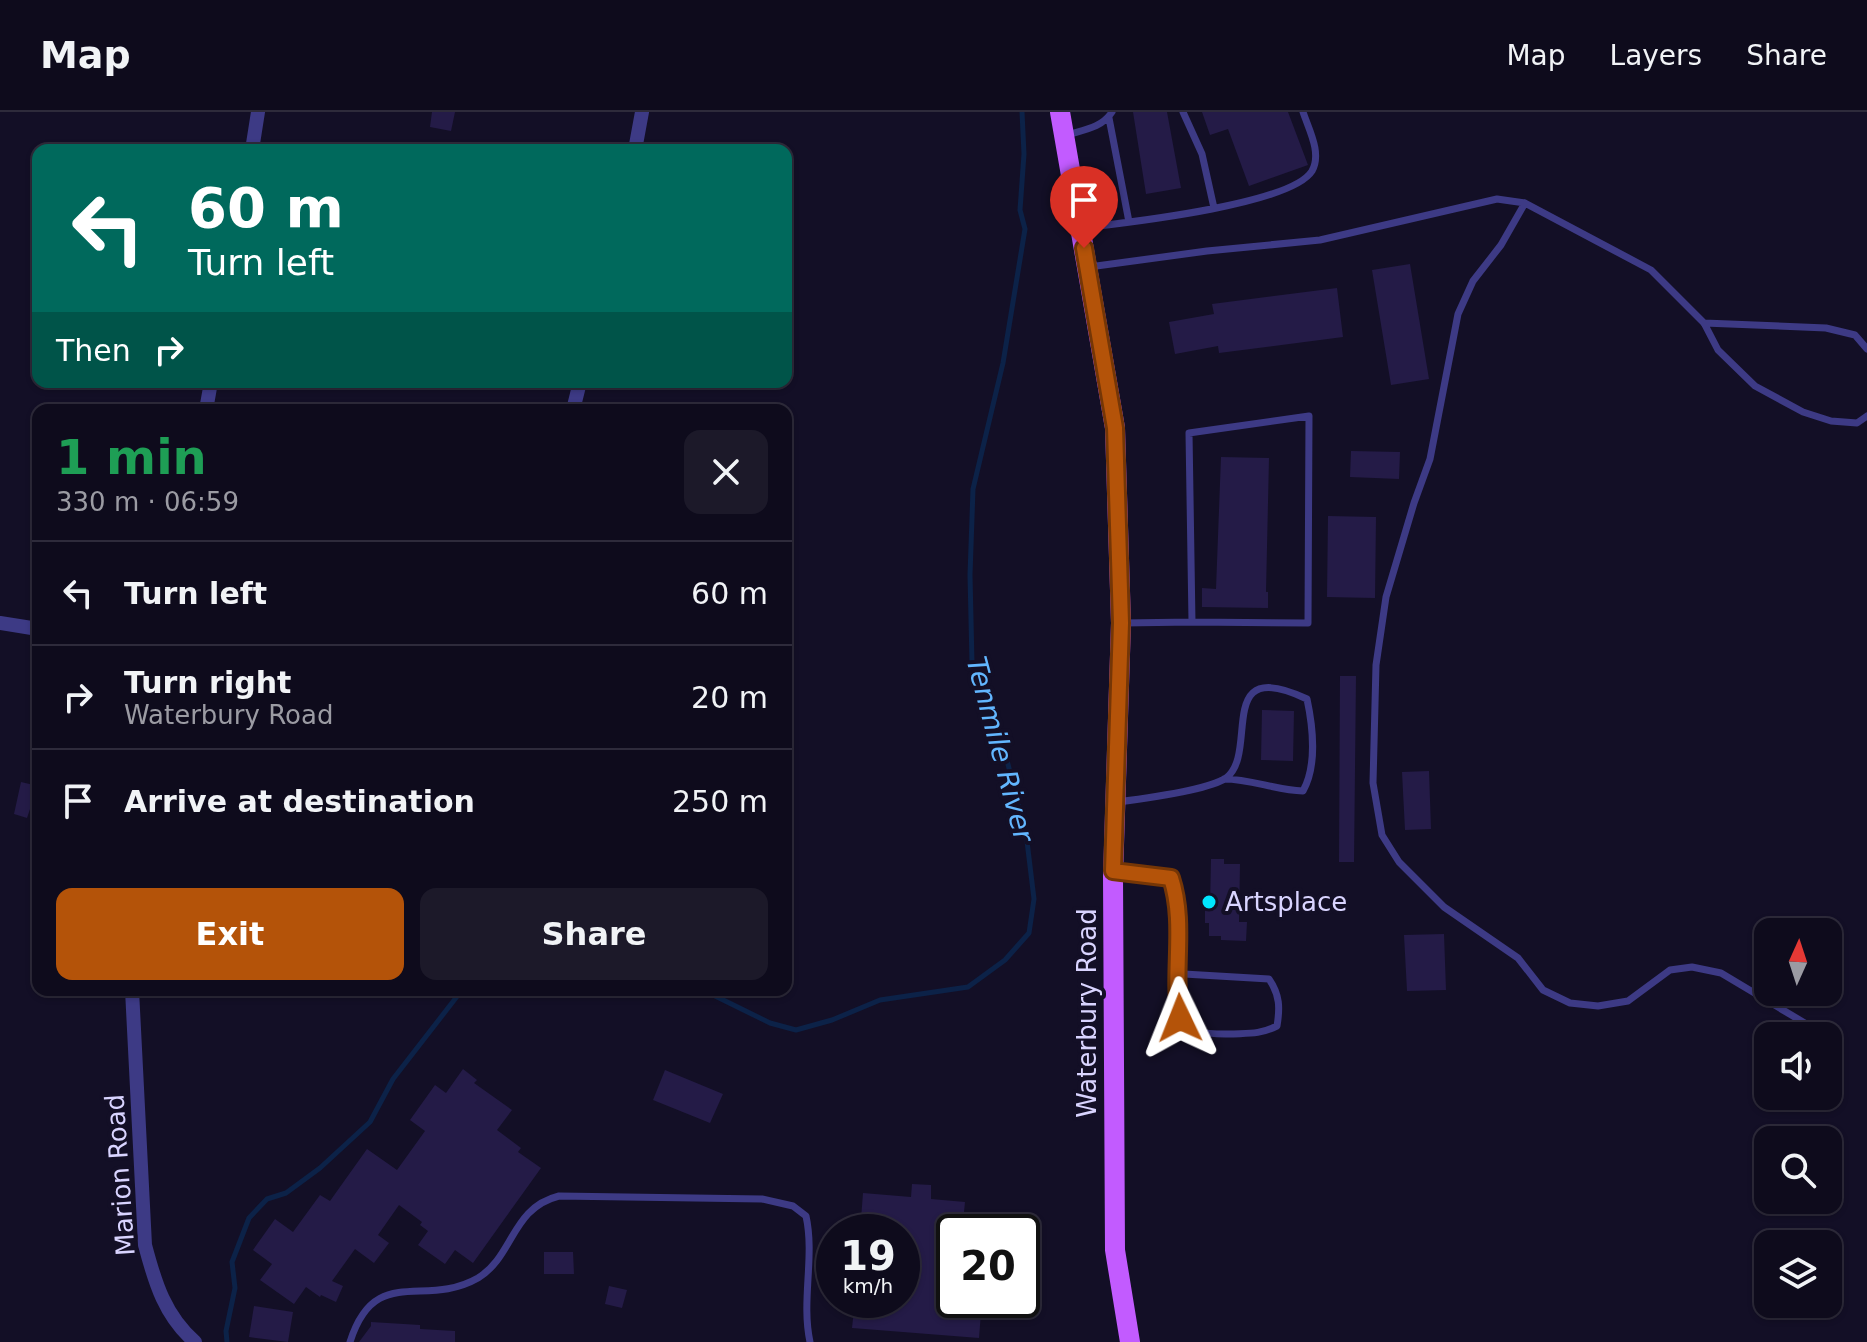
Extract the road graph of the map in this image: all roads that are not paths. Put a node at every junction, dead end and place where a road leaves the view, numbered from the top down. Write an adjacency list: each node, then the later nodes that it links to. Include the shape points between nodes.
1 (258, 112): 8 (street)
2 (642, 112): 9 (street)
3 (1060, 112): 7 (main road, Waterbury Road)
4 (1183, 112): 11 (lane, via 1202,154)
5 (1303, 112): 11 (lane, via 1315,146 1310,174 1255,200)
6 (1110, 115): 7 (lane, via 1098,126); 12 (lane)
7 (1064, 136): 13 (main road, Waterbury Road)
8 (253, 144)
9 (636, 144)
10 (1525, 203): 14 (lane, via 1497,199 1320,240); 15 (lane, via 1651,270); 27 (lane, via 1473,281 1458,314 1430,459 1386,597 1376,665 1373,783 1382,835 1399,862 1444,907 1518,958 1543,990 1570,1003 1628,1001 1670,970 1692,967 1721,973)
11 (1214, 208): 12 (lane)
12 (1129, 222): 13 (lane)
13 (1080, 228): 14 (main road, Waterbury Road)
14 (1087, 267): 20 (main road, Waterbury Road, via 1115,428)
15 (1704, 323): 16 (lane, via 1826,328 1855,335); 17 (lane, via 1718,350 1755,386 1831,421 1857,423)
16 (1867, 349)
17 (1867, 416)
18 (1192, 622): 18 (lane, via 1189,433 1309,416 1308,623); 20 (lane)
19 (0, 623): 21 (street)
20 (1121, 623): 23 (main road, Waterbury Road)
21 (32, 628)
22 (1224, 779): 22 (lane, via 1238,757 1250,694 1278,689 1307,699 1312,721 1310,778 1303,791); 23 (lane)
23 (1115, 802): 24 (main road, Waterbury Road)
24 (1113, 871): 25 (lane, via 1171,878); 31 (main road, Waterbury Road, via 1115,1250)
25 (1179, 967): 25 (lane, via 1184,974 1269,979 1280,1007 1277,1026 1261,1034 1191,1031 1180,1018 1176,999)
26 (132, 996): 28 (street, Marion Road, via 145,1245 167,1311)
27 (1803, 1022)
28 (195, 1342)
29 (350, 1342): 30 (lane, via 355,1325 376,1298 455,1287 479,1277 529,1210 545,1200 673,1196 762,1199 793,1206 806,1216)
30 (810, 1342)
31 (1130, 1342)

